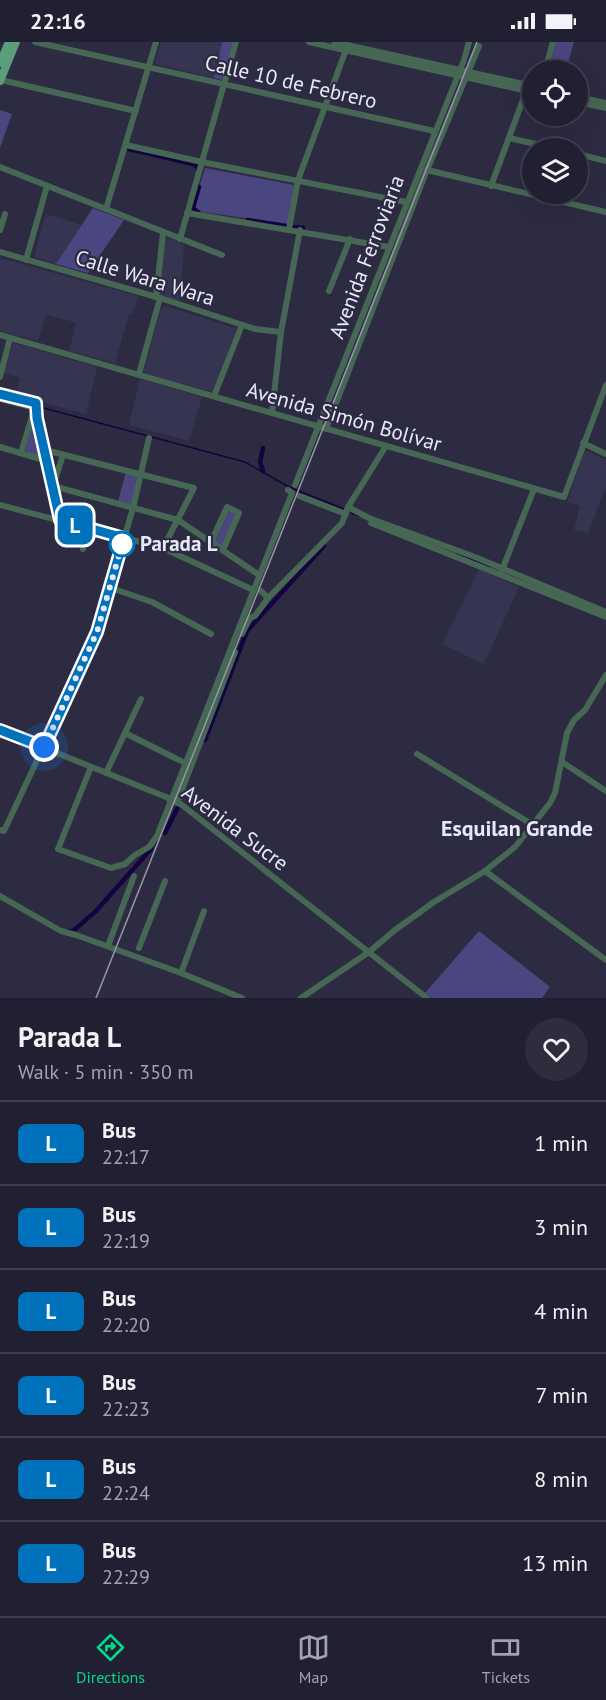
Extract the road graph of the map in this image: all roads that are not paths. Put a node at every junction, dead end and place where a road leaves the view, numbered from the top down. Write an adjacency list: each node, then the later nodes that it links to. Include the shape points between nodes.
1 (9, 42): 15 (main road)
2 (16, 42): 19 (main road)
3 (35, 42): 16 (street, Calle 10 de Febrero)
4 (156, 42): 16 (street)
5 (236, 42): 20 (street)
6 (309, 42): 12 (street)
7 (334, 42): 12 (street)
8 (369, 42): 13 (street)
9 (470, 42): 17 (street, Avenida Ferroviaria)
10 (552, 42): 14 (street)
11 (479, 46): 18 (street, Avenida Ferroviaria)
12 (347, 48): 13 (street); 17 (street); 26 (street)
13 (366, 49): 17 (street)
14 (548, 60)
15 (0, 63)
16 (149, 67): 20 (street, Calle 10 de Febrero); 29 (street)
17 (458, 73): 18 (street); 30 (street, Avenida Ferroviaria)
18 (466, 74): 21 (street); 38 (street, Avenida Ferroviaria)
19 (0, 81): 29 (street)
20 (224, 84): 26 (street, Calle 10 de Febrero); 36 (street)
21 (522, 86)
22 (588, 100): 24 (street)
23 (588, 103): 24 (street)
24 (596, 103): 25 (street); 28 (street)
25 (606, 103)
26 (325, 107): 30 (street, Calle 10 de Febrero); 39 (street)
27 (522, 107): 31 (street)
28 (606, 108)
29 (136, 111): 33 (street)
30 (434, 131): 42 (street, Avenida Ferroviaria)
31 (509, 138): 32 (street); 41 (street)
32 (522, 141)
33 (126, 145): 36 (street); 43 (street)
34 (588, 156): 35 (street)
35 (606, 161)
36 (202, 162): 39 (street); 44 (street)
37 (0, 167): 40 (street)
38 (427, 170): 41 (street); 72 (street, Avenida Ferroviaria)
39 (298, 180): 42 (street); 47 (street)
40 (47, 186): 43 (street); 56 (street)
41 (491, 186): 45 (street)
42 (406, 202): 53 (street, Avenida Ferroviaria)
43 (106, 209): 50 (street)
44 (187, 213): 47 (street); 51 (street)
45 (606, 213)
46 (5, 214): 48 (street)
47 (289, 229): 49 (street)
48 (0, 230)
49 (300, 230): 52 (street); 60 (street)
50 (163, 232): 51 (street); 58 (street)
51 (180, 239): 55 (street)
52 (350, 239): 53 (street); 57 (street)
53 (389, 247): 71 (street, Avenida Ferroviaria)
54 (0, 252): 56 (street, Calle Wara Wara)
55 (222, 255)
56 (26, 260): 58 (street, Calle Wara Wara)
57 (330, 291)
58 (158, 297): 59 (street, Calle Wara Wara); 63 (street)
59 (242, 325): 60 (street, Calle Wara Wara); 67 (street)
60 (281, 332): 70 (street)
61 (0, 335): 62 (street, Avenida Simón Bolívar)
62 (10, 338): 63 (street, Avenida Simón Bolívar); 64 (street)
63 (139, 375): 67 (street, Avenida Simón Bolívar)
64 (0, 377)
65 (606, 385): 74 (street, Avenida Simón Bolívar)
66 (0, 394): 69 (street)
67 (214, 396): 70 (street, Avenida Simón Bolívar)
68 (0, 399): 69 (street)
69 (36, 405): 77 (street); 78 (street)
70 (272, 413): 71 (street, Avenida Simón Bolívar)
71 (319, 426): 72 (street, Avenida Simón Bolívar); 83 (street, Avenida Ferroviaria)
72 (326, 429): 75 (street, Avenida Simón Bolívar)
73 (149, 438): 82 (street)
74 (584, 443): 79 (street); 85 (street, Avenida Simón Bolívar, via 564,497)
75 (386, 446): 85 (street, Avenida Simón Bolívar); 90 (street)
76 (0, 447): 78 (street)
77 (45, 450): 80 (street); 81 (street)
78 (21, 453): 81 (street)
79 (606, 454)
80 (63, 455): 82 (street); 84 (street)
81 (47, 461): 84 (street)
82 (140, 474): 89 (street); 91 (street, via 194,488)
83 (296, 485)
84 (53, 486): 89 (street); 92 (street)
85 (534, 489): 100 (street)
86 (288, 490): 120 (street, via 292,494)
87 (299, 496): 90 (street)
88 (0, 505): 92 (street)
89 (132, 507): 91 (street); 95 (street)
90 (347, 511): 100 (street); 105 (street, via 342,523)
91 (178, 519): 96 (street); 97 (street)
92 (60, 520): 94 (street)
93 (371, 523): 107 (street)
94 (88, 530): 95 (street); 98 (street)
95 (124, 538): 97 (street); 102 (street)
96 (211, 542): 99 (street); 99 (street, via 228,507 239,513)
97 (163, 548): 103 (street)
98 (83, 549)
99 (223, 550): 101 (street)
100 (502, 570): 106 (street)
101 (256, 573)
102 (111, 588): 108 (street, via 152,602); 113 (street, via 97,632)
103 (251, 589)
104 (261, 591): 105 (street)
105 (268, 598): 120 (street, via 245,627)
106 (606, 612)
107 (606, 617)
108 (211, 634)
109 (606, 675): 116 (street, via 567,733)
110 (141, 699): 112 (street)
111 (0, 730): 113 (street, Avenida Sucre)
112 (125, 733): 115 (street); 118 (street)
113 (44, 747): 117 (street, Avenida Sucre); 122 (street, via 4,831)
114 (417, 754): 121 (street)
115 (181, 761)
116 (562, 762): 119 (street); 121 (street, via 555,793)
117 (91, 767): 118 (street, Avenida Sucre); 120 (street, via 58,849 111,868 125,864 149,847)
118 (106, 773): 120 (street, Avenida Sucre)
119 (606, 791)
120 (174, 801): 130 (street, Avenida Sucre)
121 (533, 825): 123 (street, via 515,847)
122 (0, 830)
123 (485, 871): 130 (street, via 418,913); 131 (street)
124 (134, 876): 128 (street)
125 (165, 881): 129 (street)
126 (0, 896): 128 (street, via 61,932)
127 (204, 911): 132 (street)
128 (108, 946): 132 (street)
129 (139, 948)
130 (369, 952): 134 (street); 135 (street, Avenida Sucre)
131 (606, 960)
132 (181, 973): 133 (street)
133 (242, 998)
134 (301, 998)
135 (427, 998)

